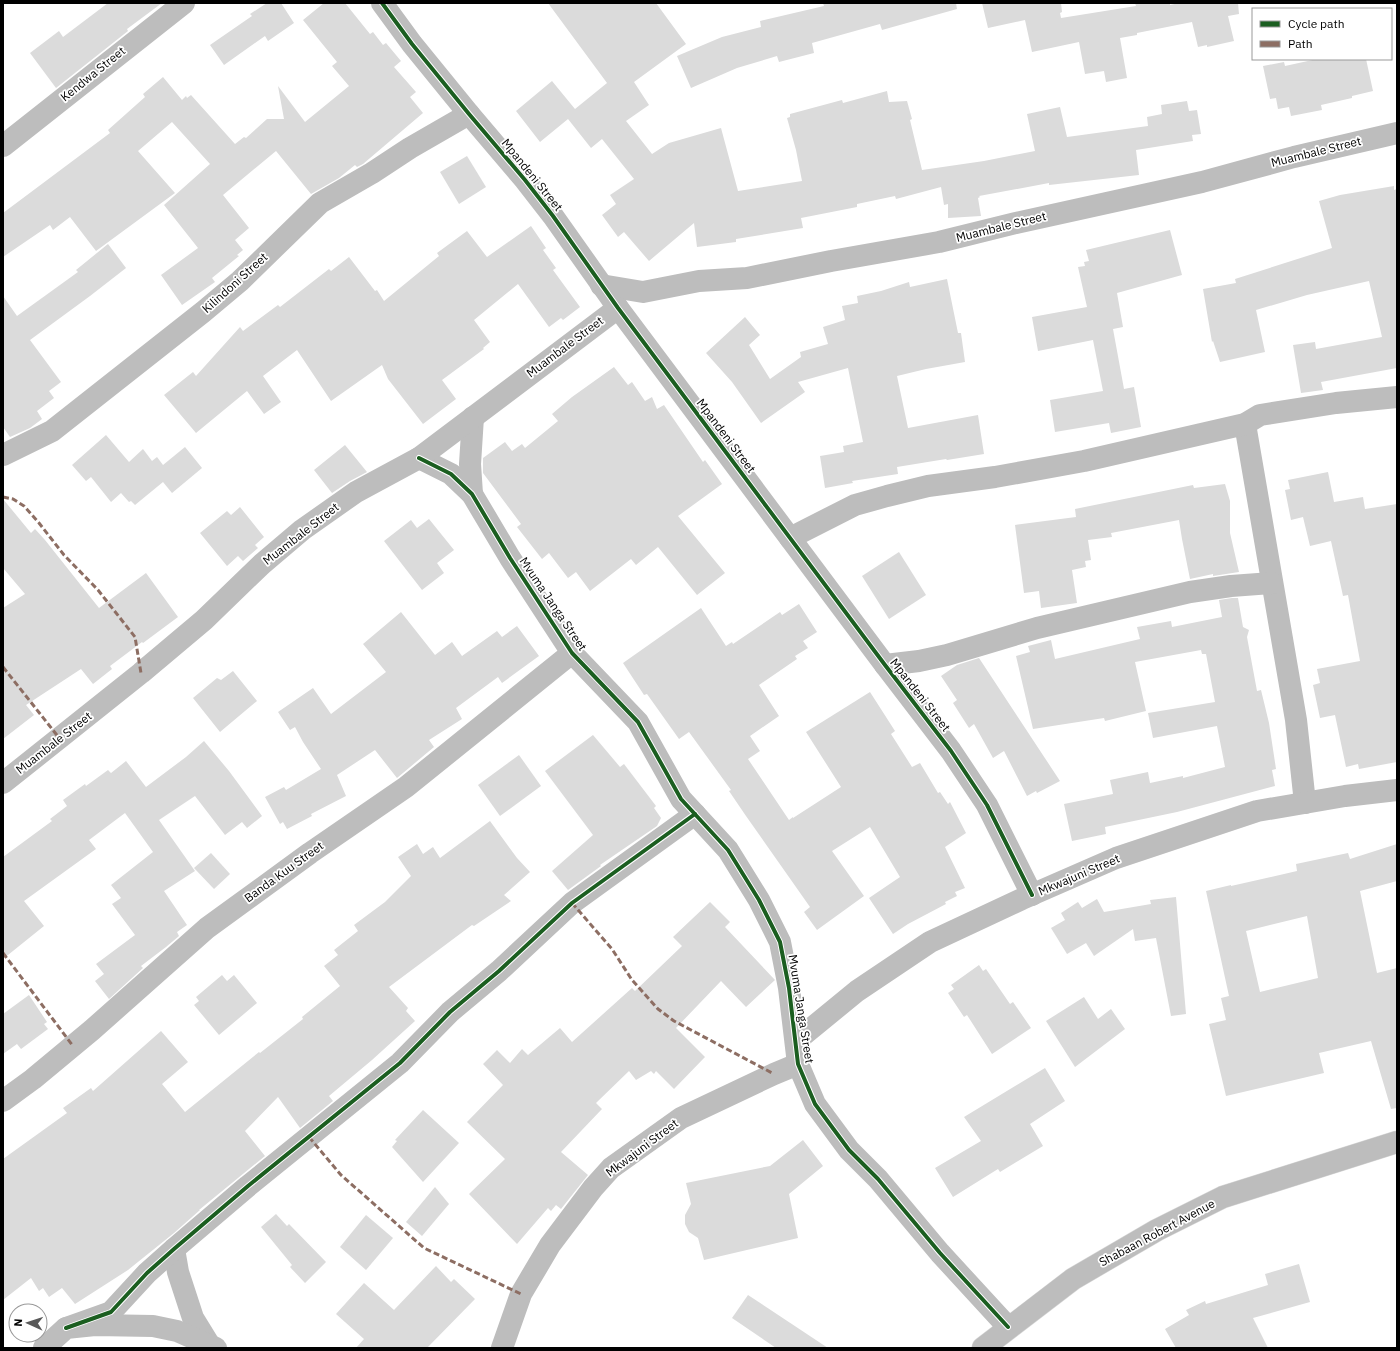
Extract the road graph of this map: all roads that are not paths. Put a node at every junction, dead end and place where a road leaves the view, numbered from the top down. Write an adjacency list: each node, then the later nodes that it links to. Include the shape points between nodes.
1 (184, 3): 5 (street, Kendwa Street)
2 (382, 3): 3 (street, Mpandeni Street)
3 (469, 114): 6 (street, Mpandeni Street, via 553,216); 11 (street, Kilindoni Street, via 320,203 240,281 204,312 52,431)
4 (1397, 133): 6 (street, Muambale Street, via 1202,182 939,242 747,278 699,281 643,292)
5 (3, 146)
6 (601, 286): 7 (street, Mpandeni Street)
7 (618, 308): 9 (street, Muambale Street); 14 (street, Mpandeni Street)
8 (1397, 397): 10 (street, via 1260,415)
9 (473, 417): 12 (street, Muambale Street); 13 (street, via 470,464)
10 (1245, 424): 14 (street, via 1084,461 928,486 887,496 855,505); 15 (street)
11 (3, 455)
12 (419, 458): 13 (street, Mvuma Janga Street, via 451,474); 18 (street, Muambale Street, via 356,492 302,530 142,673)
13 (472, 494): 16 (street, Mvuma Janga Street)
14 (790, 538): 17 (street, Mpandeni Street)
15 (1272, 583): 17 (street, via 1190,592 1037,628 947,655); 20 (street, via 1296,720)
16 (572, 653): 21 (street, Mvuma Janga Street, via 638,722 681,799); 25 (street, Banda Kuu Street, via 406,787 310,852 207,928 92,1030)
17 (885, 665): 22 (street, Mpandeni Street, via 951,751 987,805)
18 (3, 783)
19 (1397, 790): 20 (street, Mkwajuni Street)
20 (1305, 803): 22 (street, Mkwajuni Street, via 1257,811 1123,856)
21 (695, 814): 23 (street, Mvuma Janga Street, via 728,850 759,900 780,942); 27 (street, via 572,903 499,971 450,1012 400,1063)
22 (1032, 895): 23 (street, Mkwajuni Street, via 930,942 858,991)
23 (796, 1041): 24 (street, Mvuma Janga Street)
24 (798, 1064): 28 (street, Mvuma Janga Street, via 815,1104 849,1150 878,1179 940,1253); 32 (street, Mkwajuni Street, via 681,1118 611,1168 550,1245 521,1294)
25 (3, 1101)
26 (1397, 1142): 28 (street, Shabaan Robert Avenue, via 1223,1197 1157,1230 1073,1279)
27 (174, 1249): 29 (street, via 147,1273 111,1312); 30 (street, via 178,1272 193,1318)
28 (1008, 1327): 33 (street, Shabaan Robert Avenue)
29 (66, 1328): 30 (street, via 95,1325 153,1326 177,1331); 31 (street)
30 (213, 1346)
31 (44, 1348)
32 (502, 1348)
33 (983, 1348)

